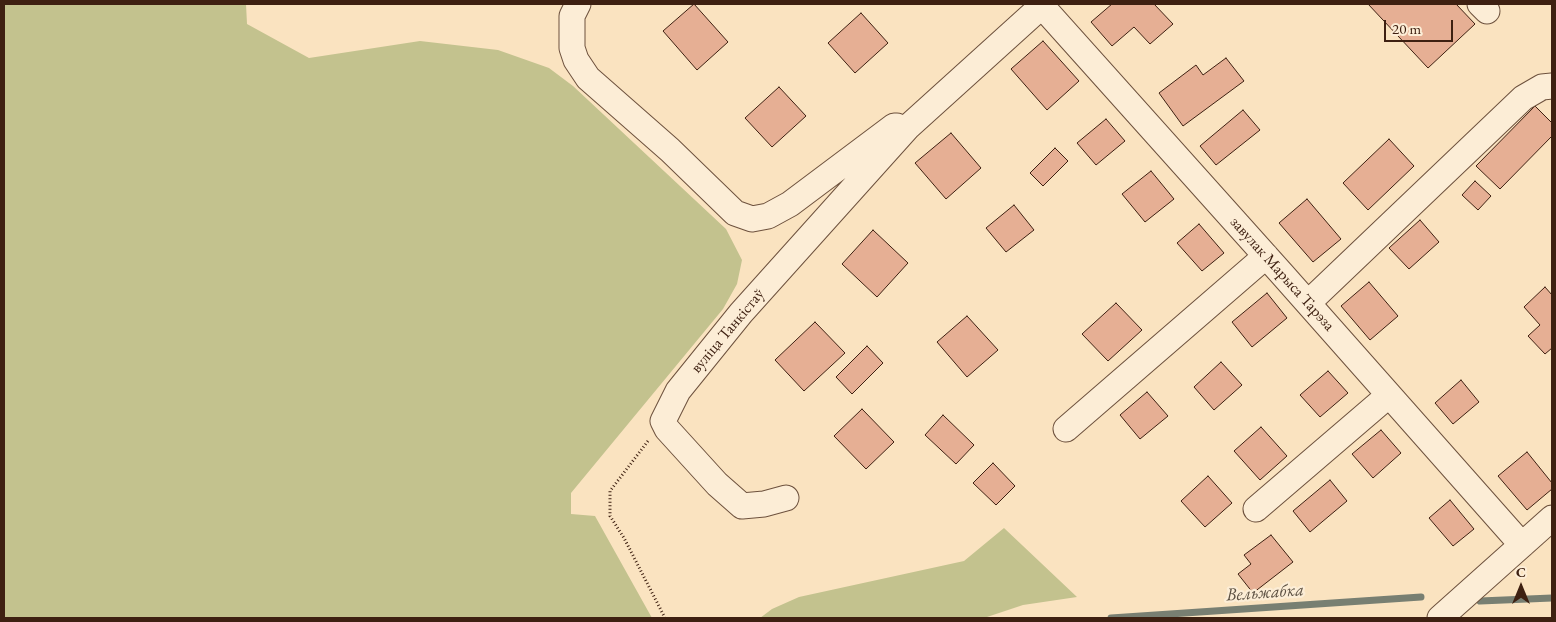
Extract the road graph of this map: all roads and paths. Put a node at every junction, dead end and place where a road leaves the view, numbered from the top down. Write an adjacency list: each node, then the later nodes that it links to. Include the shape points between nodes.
1 (578, 4): 4 (street, вуліца Танкістаў, via 572,16 572,48 588,78 670,150 734,213 752,219 768,216 790,204 894,126)
2 (1042, 4): 4 (street, вуліца Танкістаў); 5 (street, завулак Марыса Тарэза)
3 (1552, 86): 6 (street, via 1542,87 1523,98)
4 (908, 127): 8 (street, вуліца Танкістаў, via 741,313 678,391)
5 (1266, 256): 6 (street, завулак Марыса Тарэза); 9 (street)
6 (1308, 303): 7 (street, завулак Марыса Тарэза)
7 (1389, 394): 11 (street); 13 (street, завулак Марыса Тарэза)
8 (664, 421): 10 (street, via 695,462 742,506); 14 (path, via 610,491 610,516)
9 (1066, 429)
10 (786, 498)
11 (1256, 510)
12 (1552, 518): 13 (street)
13 (1522, 544): 15 (street)
14 (665, 618)
15 (1440, 618)

